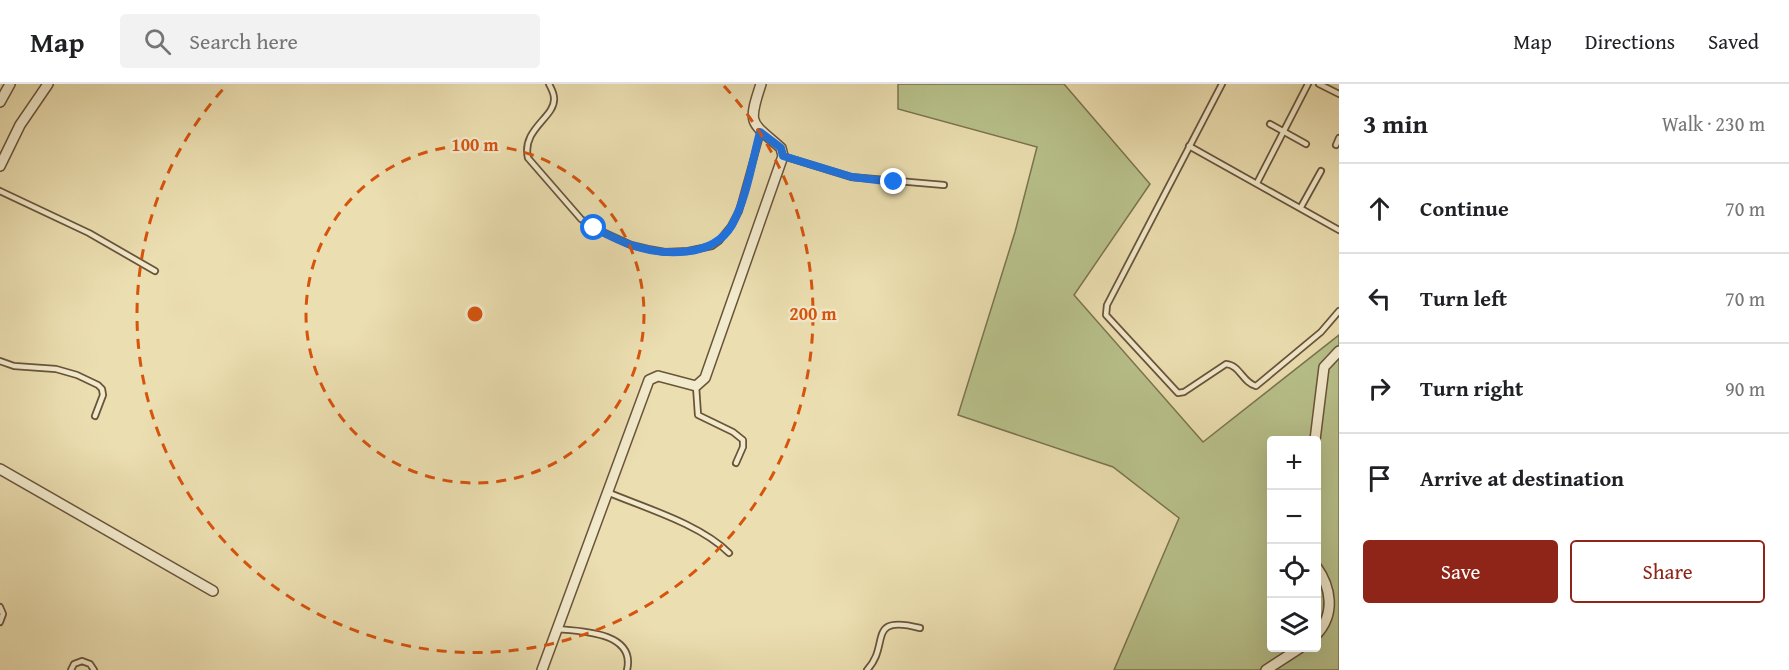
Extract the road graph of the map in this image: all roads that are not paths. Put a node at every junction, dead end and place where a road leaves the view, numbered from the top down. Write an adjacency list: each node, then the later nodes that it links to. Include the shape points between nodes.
1 (10, 84): 9 (street)
2 (48, 84): 17 (street)
3 (549, 84): 12 (lane, via 554,102 528,141 528,158 586,223 648,249 703,249 725,235 739,211)
4 (761, 84): 12 (street, via 752,116)
5 (1221, 84): 16 (lane)
6 (1308, 84): 11 (lane)
7 (1319, 84): 8 (lane)
8 (1339, 94)
9 (0, 102)
10 (1270, 124): 11 (lane)
11 (1284, 131): 14 (lane); 21 (lane)
12 (760, 132): 18 (street, via 781,148)
13 (1339, 138): 15 (lane)
14 (1306, 144)
15 (1336, 145)
16 (1189, 146): 21 (lane); 27 (lane, via 1107,305 1106,315 1175,392 1181,393 1226,363 1256,386 1321,333)
17 (3, 149): 19 (street)
18 (783, 156): 22 (lane, via 852,177); 30 (street, via 705,378)
19 (0, 166)
20 (1321, 171): 24 (lane)
21 (1257, 183): 24 (lane)
22 (944, 185)
23 (0, 191): 26 (lane, via 89,233)
24 (1301, 207): 25 (lane)
25 (1339, 230)
26 (155, 271)
27 (1339, 311)
28 (1339, 351): 32 (street, via 1324,367)
29 (0, 361): 31 (lane, via 14,366 57,369 98,385 103,395)
30 (696, 386): 33 (lane, via 698,415 743,440); 35 (street, via 658,376 649,380)
31 (95, 416)
32 (1316, 436)
33 (736, 463)
34 (0, 468): 38 (street)
35 (607, 492): 36 (lane, via 703,533); 42 (street)
36 (729, 553)
37 (1321, 572): 43 (street, via 1329,600 1327,621)
38 (213, 591)
39 (0, 607): 40 (lane)
40 (0, 622)
41 (920, 628): 49 (lane, via 898,624 886,628)
42 (557, 629): 47 (street); 48 (lane, via 610,638 627,655)
43 (1321, 629)
44 (1294, 652): 50 (street)
45 (71, 670): 46 (lane, via 82,661)
46 (94, 670)
47 (542, 670)
48 (627, 670)
49 (867, 670)
50 (1266, 670)

